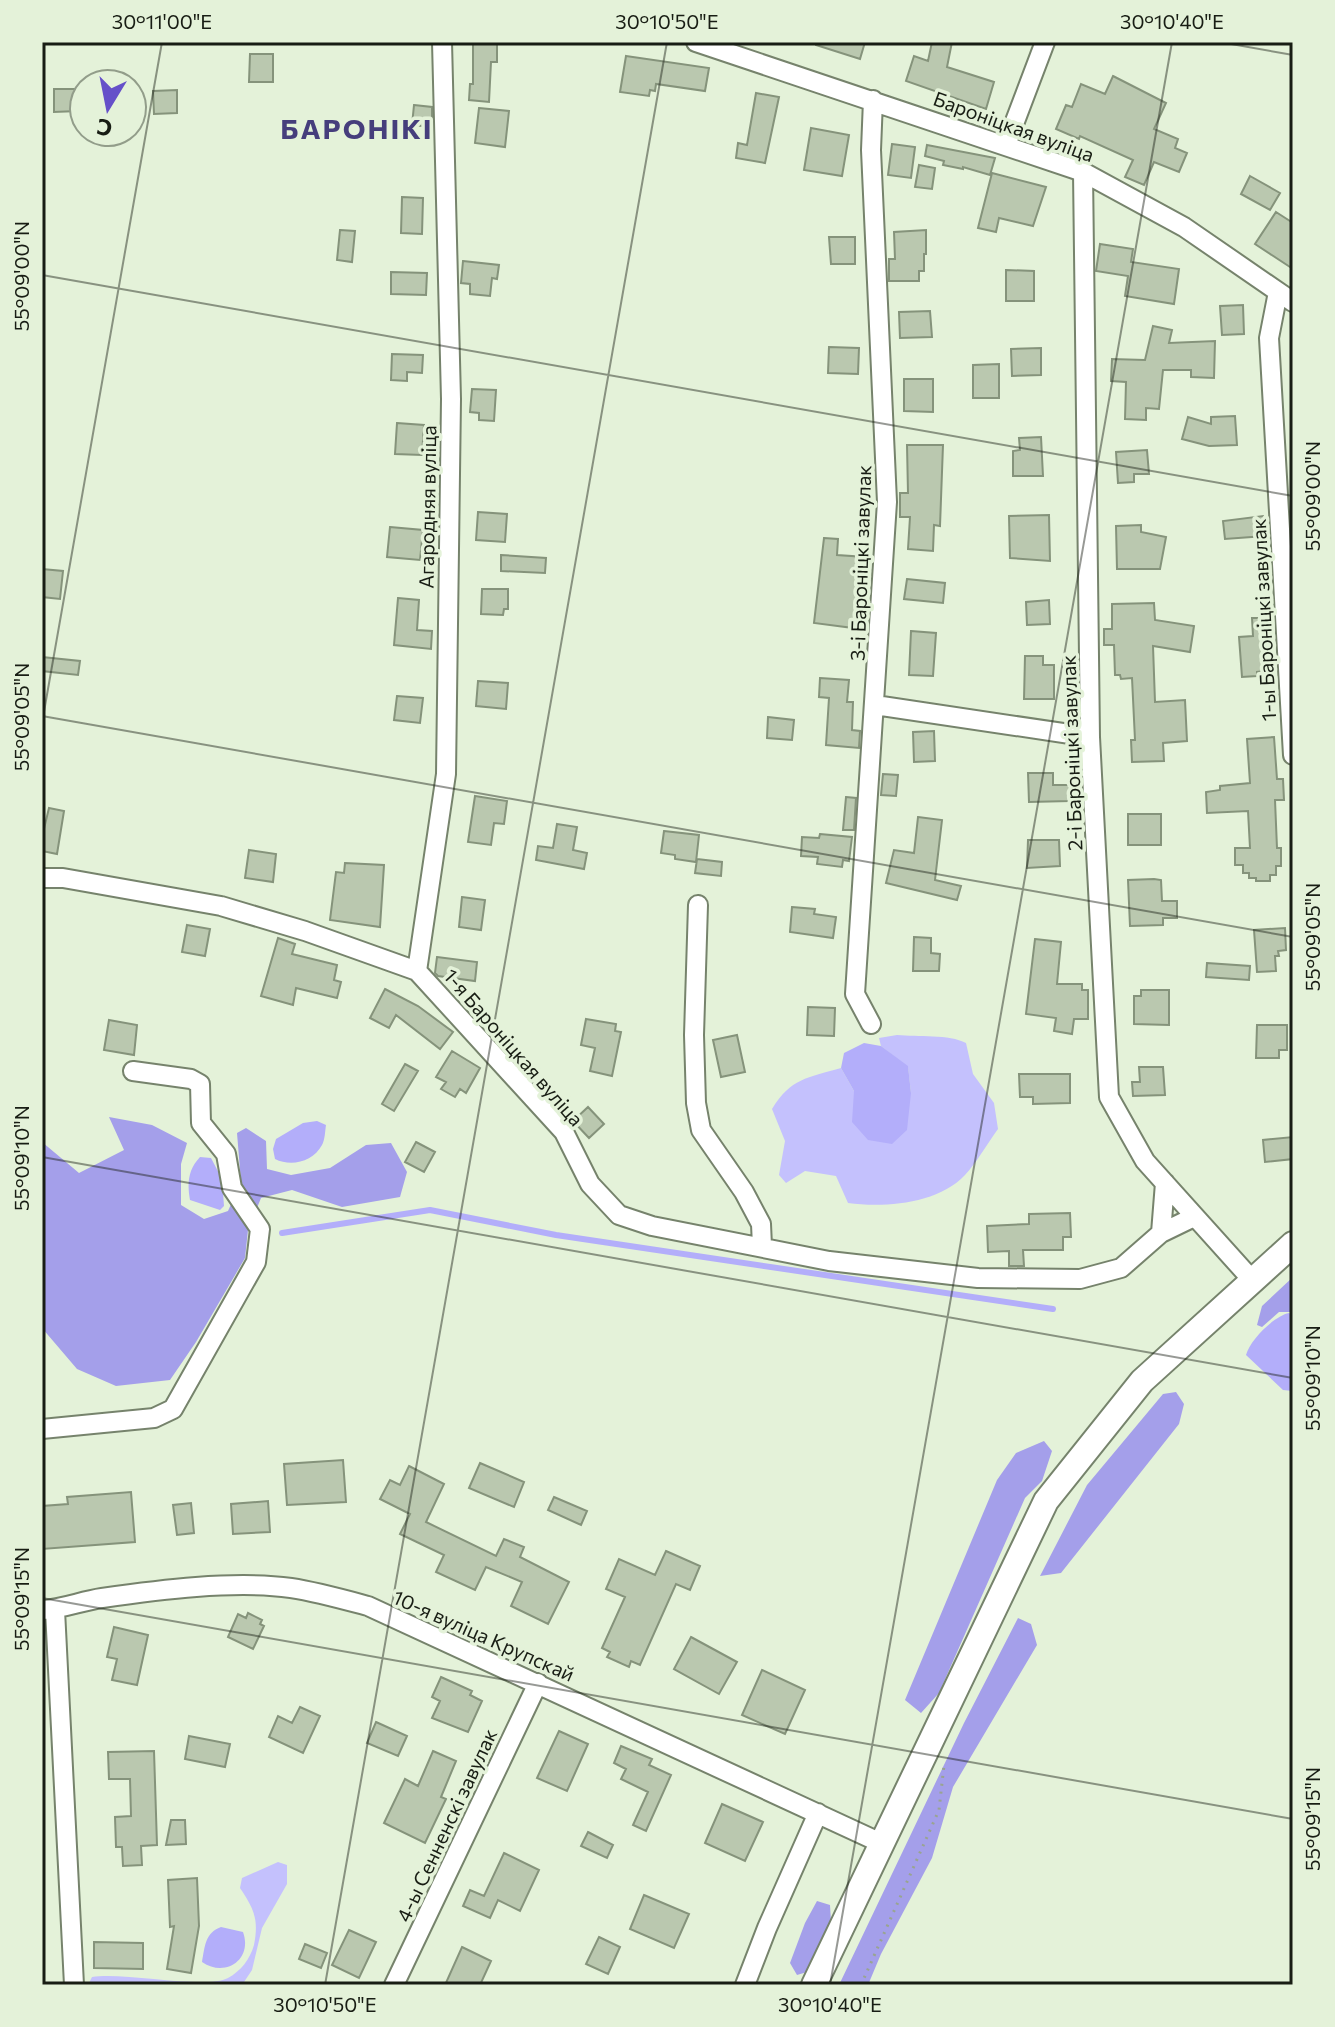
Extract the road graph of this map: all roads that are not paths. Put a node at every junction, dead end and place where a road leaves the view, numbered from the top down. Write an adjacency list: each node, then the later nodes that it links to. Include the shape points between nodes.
1 (442, 42): 13 (street, Агародняя вуліца, via 451,399 446,774)
2 (696, 42): 4 (street, Бароніцкая вуліца)
3 (1045, 42): 5 (street)
4 (873, 100): 5 (street, Бароніцкая вуліца); 8 (street, 3-і Бароніцкі завулак, via 887,502)
5 (1006, 145): 6 (street, Бароніцкая вуліца)
6 (1083, 172): 7 (street, Бароніцкая вуліца, via 1184,227); 9 (street, 2-і Бароніцкі завулак)
7 (1286, 297): 10 (street, 1-ы Бароніцкі завулак, via 1269,338)
8 (875, 705): 9 (street); 14 (street, 3-і Бароніцкі завулак, via 855,994)
9 (1090, 737): 16 (street, 2-і Бароніцкі завулак, via 1109,1097 1145,1161)
10 (1293, 755)
11 (42, 878): 13 (street, 1-я Бароніцкая вуліца, via 221,906)
12 (698, 905): 20 (street, via 694,1035 701,1130 761,1224)
13 (417, 971): 20 (street, 1-я Бароніцкая вуліца, via 564,1132 590,1184 619,1215)
14 (871, 1024)
15 (133, 1071): 22 (street, via 200,1084 201,1123 226,1154 232,1188 260,1229 256,1262 173,1409 154,1418)
16 (1165, 1183): 17 (street, 2-і Бароніцкі завулак); 18 (street)
17 (1194, 1217): 18 (street, 1-я Бароніцкая вуліца); 21 (street, 2-і Бароніцкі завулак)
18 (1161, 1233): 20 (street, 1-я Бароніцкая вуліца, via 1121,1268 1080,1279 978,1278 829,1261)
19 (1293, 1244): 21 (main road)
20 (762, 1246)
21 (1253, 1281): 26 (main road, via 1142,1381 1046,1501)
22 (42, 1429)
23 (49, 1610): 24 (street, 10-я вуліца Крупскай, via 159,1592 287,1587 368,1606); 27 (street)
24 (538, 1683): 25 (street, 10-я вуліца Крупскай); 28 (street, 4-ы Сенненскі завулак)
25 (818, 1813): 26 (street, 10-я вуліца Крупскай); 29 (street)
26 (881, 1843): 30 (main road)
27 (74, 1985)
28 (394, 1985)
29 (745, 1985)
30 (814, 1985)

